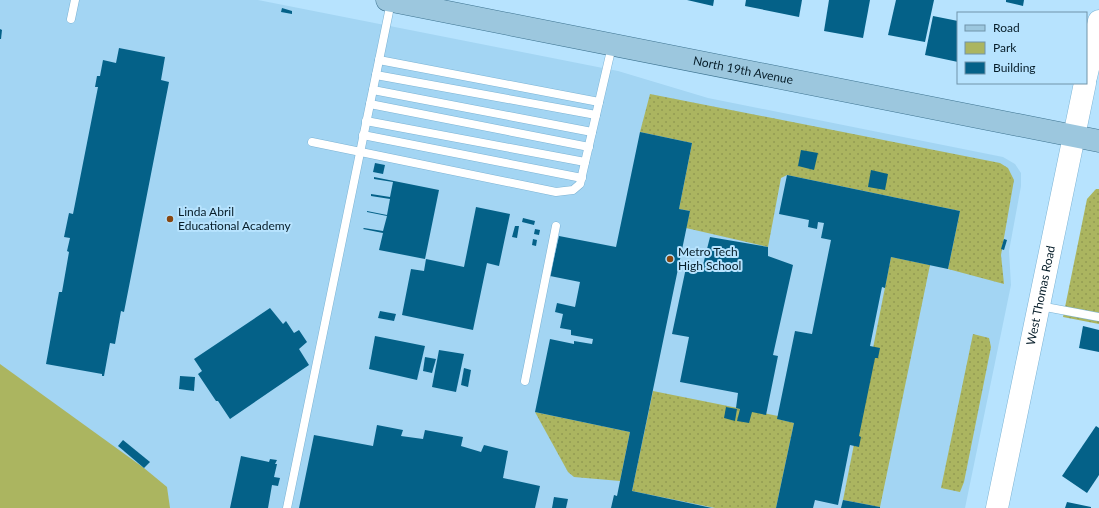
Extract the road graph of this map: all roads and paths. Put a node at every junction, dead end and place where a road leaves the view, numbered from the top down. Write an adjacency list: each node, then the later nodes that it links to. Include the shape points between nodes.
1 (75, 0): 3 (lane)
2 (389, 0): 5 (main road, North 19th Avenue); 6 (lane)
3 (71, 19)
4 (1099, 20): 7 (main road)
5 (613, 44): 11 (lane); 17 (main road, North 19th Avenue)
6 (379, 60): 8 (lane); 11 (lane)
7 (1087, 73)
8 (376, 75): 10 (lane); 13 (lane)
9 (1085, 84): 17 (main road, West Thomas Road)
10 (373, 90): 12 (lane); 15 (lane)
11 (599, 102): 13 (lane)
12 (370, 104): 14 (lane); 20 (lane)
13 (596, 115): 15 (lane)
14 (366, 121): 16 (lane); 22 (lane)
15 (592, 132): 20 (lane)
16 (363, 135): 21 (lane); 23 (lane)
17 (1073, 136): 18 (main road, North 19th Avenue); 25 (main road, West Thomas Road)
18 (1099, 141)
19 (312, 142): 21 (lane)
20 (589, 147): 22 (lane)
21 (360, 151): 23 (lane, via 556,192 573,190); 28 (lane)
22 (585, 162): 23 (lane)
23 (582, 178)
24 (556, 226): 27 (lane)
25 (1040, 306): 26 (lane); 29 (main road, West Thomas Road)
26 (1099, 317)
27 (525, 381)
28 (288, 508)
29 (998, 508)

